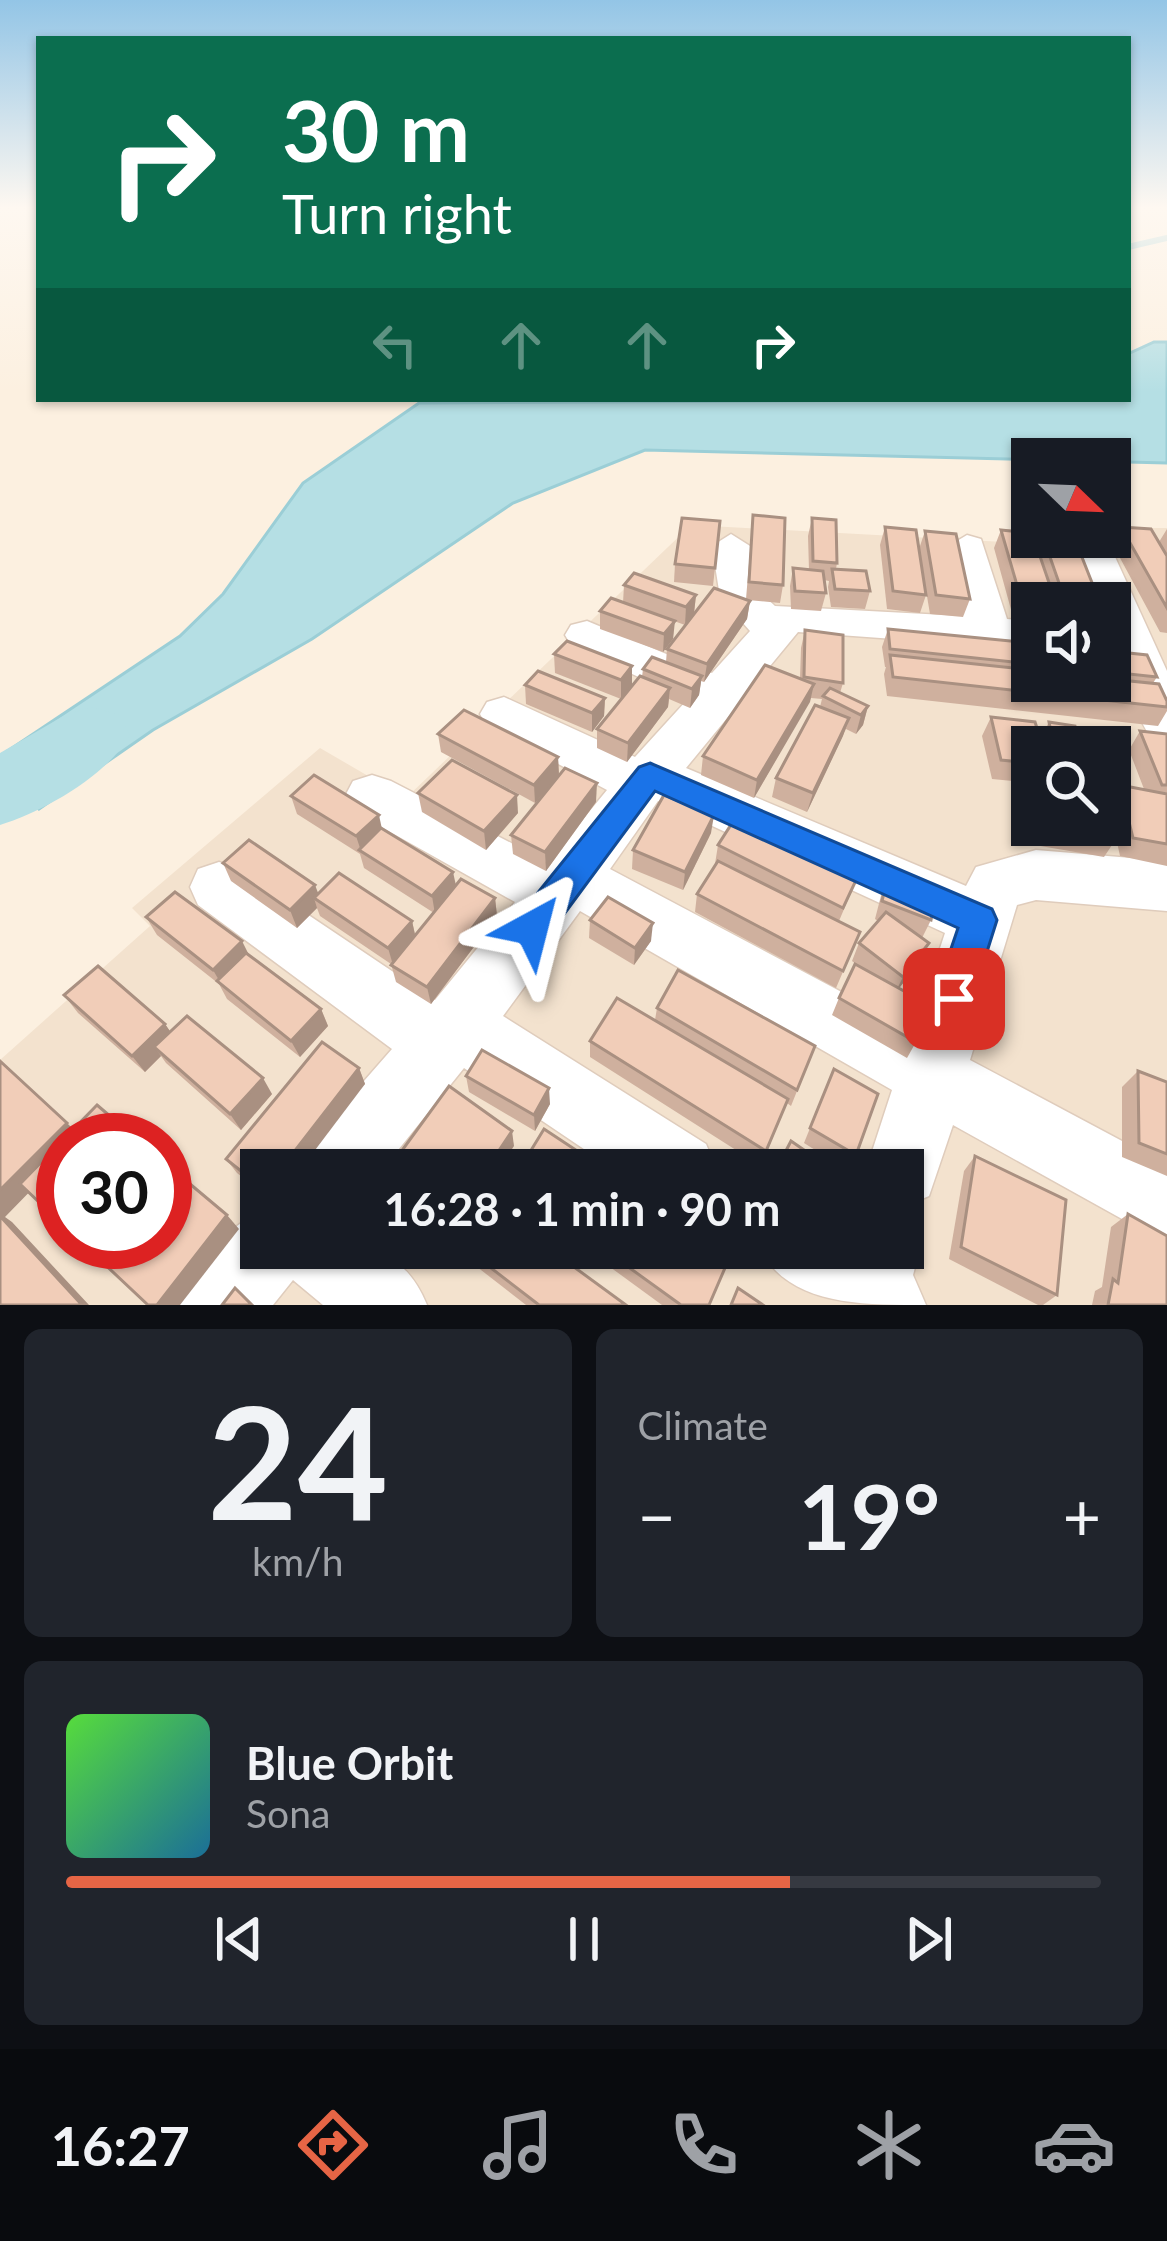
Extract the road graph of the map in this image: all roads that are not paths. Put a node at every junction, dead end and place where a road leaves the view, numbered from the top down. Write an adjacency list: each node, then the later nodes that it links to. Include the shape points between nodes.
1 (731, 546): 4 (street, via 741,597)
2 (968, 547): 5 (street)
3 (1096, 558): 7 (street)
4 (776, 632): 5 (street, via 787,617); 8 (street)
5 (1011, 633)
6 (587, 635): 8 (street)
7 (1136, 642): 10 (street)
8 (723, 697): 11 (street)
9 (504, 714): 11 (street)
10 (1167, 724)
11 (646, 779): 13 (street); 16 (street)
12 (372, 796): 13 (street)
13 (564, 886): 17 (street); 18 (street)
14 (1167, 886): 16 (street, via 1036,875 997,885)
15 (219, 887): 17 (street)
16 (979, 920): 18 (street)
17 (448, 1034): 19 (street); 20 (street)
18 (929, 1078): 21 (street); 22 (street)
19 (352, 1149)
20 (644, 1149)
21 (909, 1149)
22 (1167, 1206)
23 (251, 1269): 27 (street)
24 (342, 1269): 28 (street)
25 (838, 1269): 26 (street)
26 (874, 1288)
27 (220, 1305)
28 (386, 1305)

